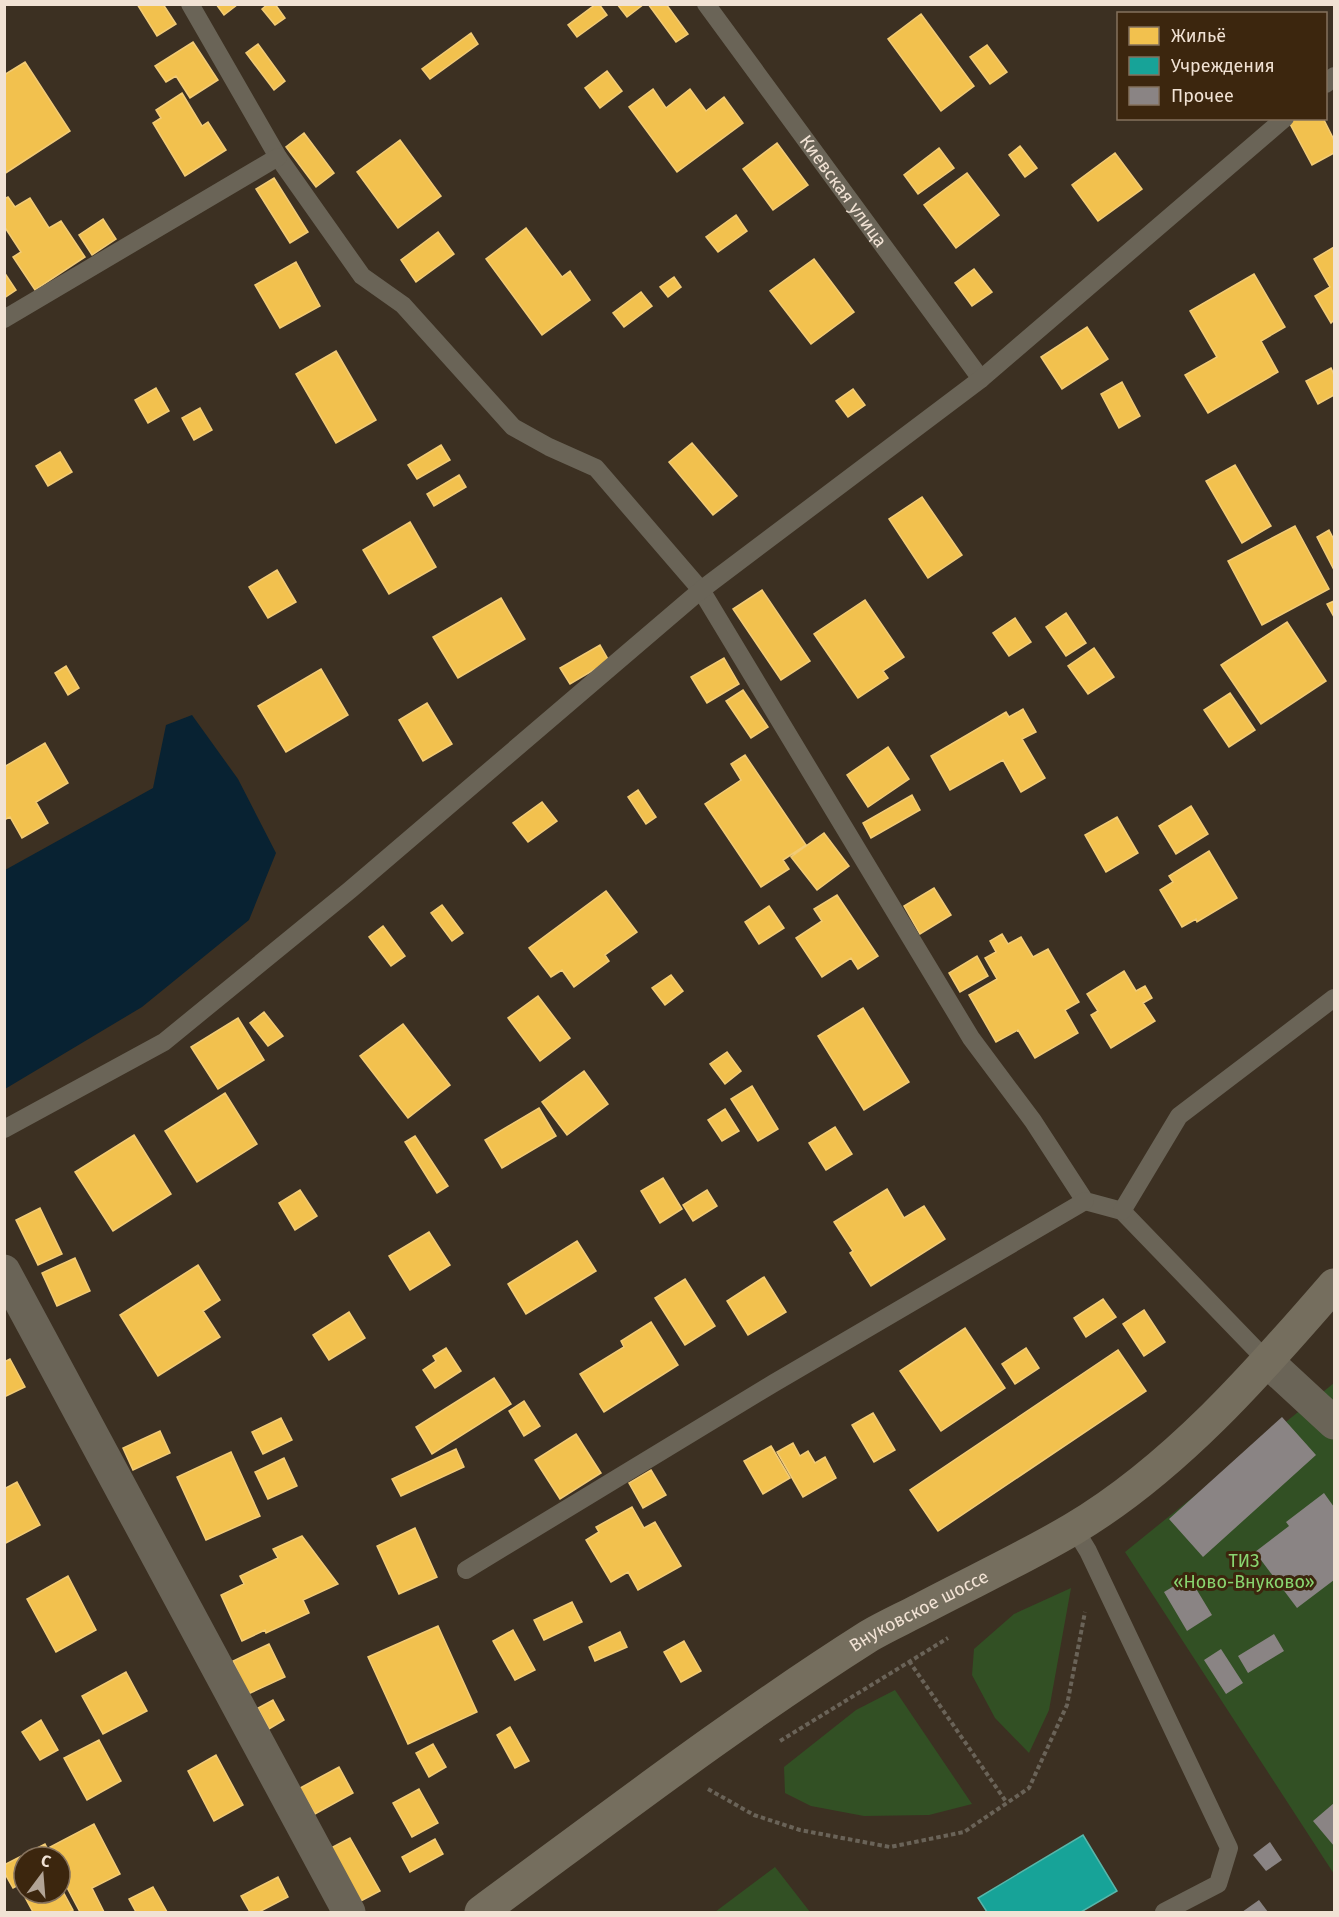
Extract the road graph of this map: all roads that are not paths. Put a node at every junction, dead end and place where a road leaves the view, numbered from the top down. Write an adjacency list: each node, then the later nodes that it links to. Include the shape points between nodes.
1 (190, 4): 4 (lane)
2 (706, 4): 6 (lane, Киевская улица)
3 (1283, 120): 6 (lane)
4 (278, 157): 5 (lane); 7 (lane, via 362,276 403,305 513,426 596,468)
5 (4, 319)
6 (981, 379): 7 (lane)
7 (701, 590): 9 (lane, via 350,890 164,1042); 10 (lane, via 970,1038 1033,1121)
8 (1335, 998): 11 (lane, via 1179,1116)
9 (4, 1129)
10 (1086, 1201): 11 (lane); 17 (lane, via 774,1383)
11 (1122, 1211): 14 (lane)
12 (4, 1271): 18 (street)
13 (1335, 1285): 14 (main road, Внуковское шоссе)
14 (1268, 1362): 15 (street); 16 (main road, Внуковское шоссе, via 1167,1458)
15 (1335, 1423)
16 (1074, 1528): 19 (main road, Внуковское шоссе, via 843,1653 681,1765); 20 (lane, via 1229,1848 1218,1884)
17 (466, 1570)
18 (349, 1912)
19 (481, 1912)
20 (1164, 1912)

